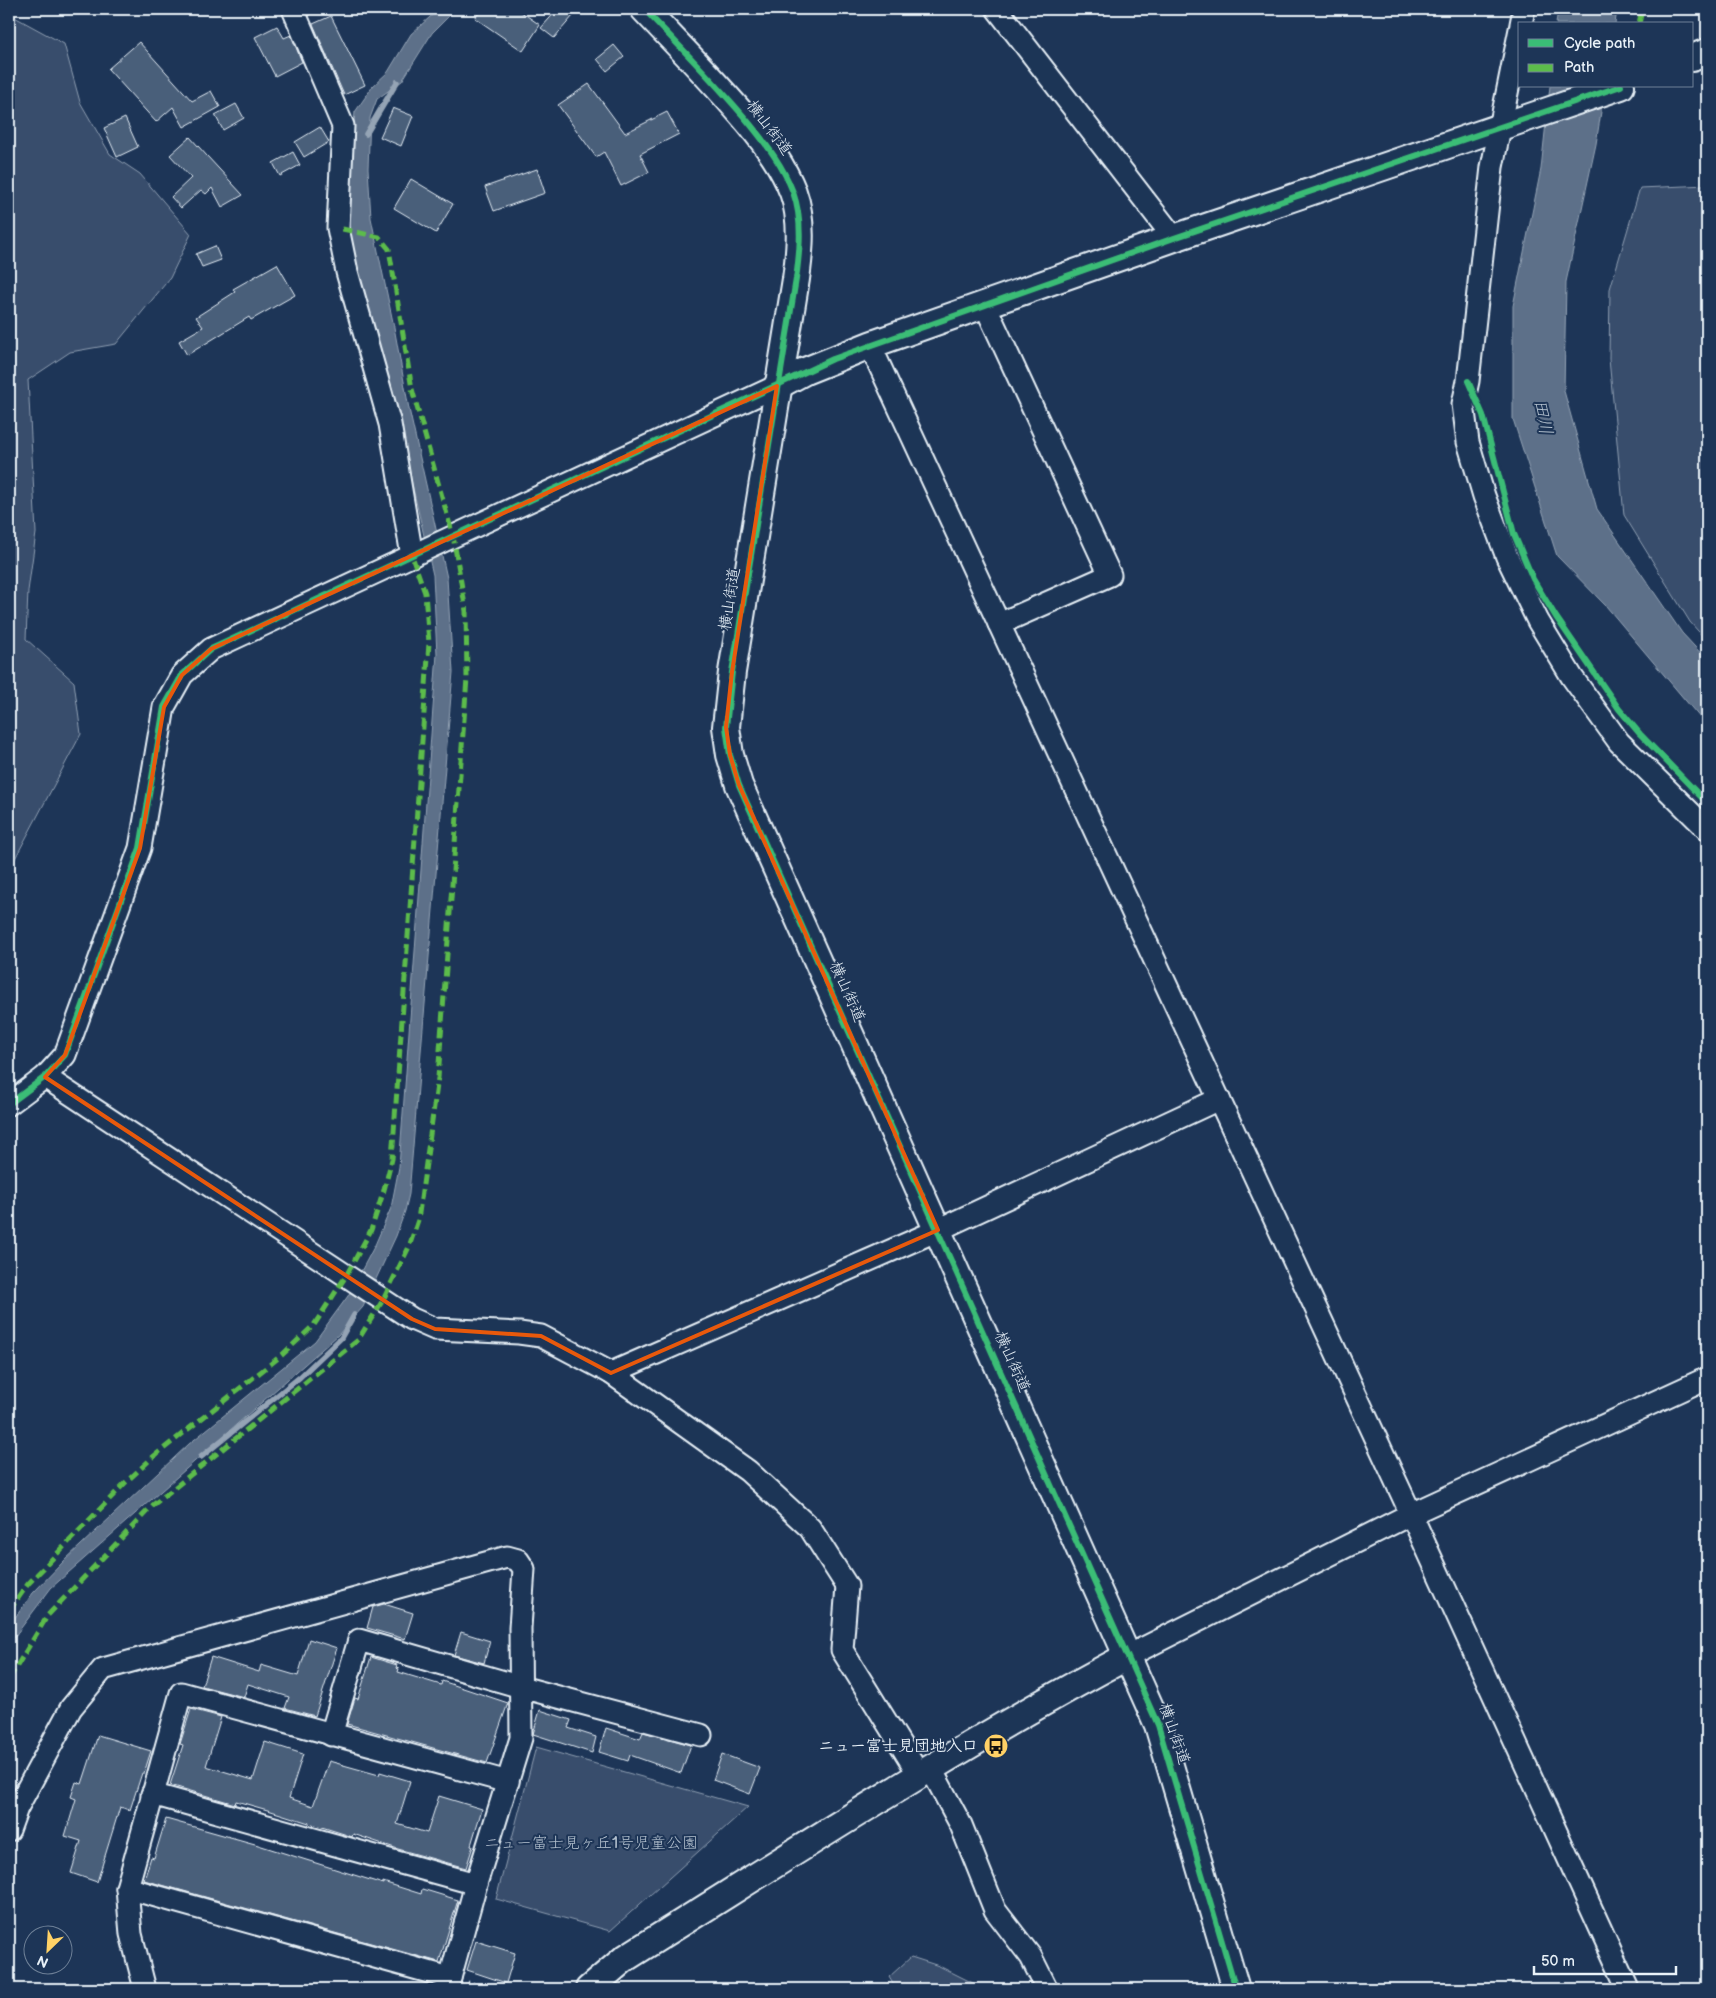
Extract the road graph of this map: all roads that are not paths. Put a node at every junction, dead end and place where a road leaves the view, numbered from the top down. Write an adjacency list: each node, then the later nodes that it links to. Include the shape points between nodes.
1 (292, 9): 15 (street, via 343,126 338,228 347,272 390,424)
2 (644, 9): 14 (street, 横山街道, via 737,108 768,146 793,193 799,217 800,245)
3 (996, 9): 11 (street)
4 (1524, 9): 5 (street)
5 (1521, 22)
6 (1518, 41): 10 (street)
7 (1707, 52): 8 (street)
8 (1694, 57)
9 (1616, 88): 10 (street)
10 (1504, 126): 11 (street); 17 (street, via 1492,166 1463,404 1468,442 1507,556 1538,621 1572,677 1619,742)
11 (1174, 238): 12 (street)
12 (985, 305): 13 (street); 16 (street, via 1110,575)
13 (870, 345): 14 (street, via 805,371); 16 (street)
14 (778, 386): 15 (street); 21 (street, 横山街道, via 732,672 726,727 730,756 739,785)
15 (412, 556): 18 (street, via 212,649 182,675 164,707 140,848 65,1055)
16 (999, 624): 19 (street)
17 (1707, 829)
18 (45, 1077): 20 (street); 22 (street, via 412,1319 435,1329 541,1336)
19 (1219, 1099): 21 (street); 24 (street)
20 (9, 1104)
21 (938, 1230): 22 (street); 25 (street, 横山街道)
22 (611, 1373): 29 (street, via 748,1471 810,1528 847,1586 842,1650)
23 (1707, 1378): 24 (street)
24 (1411, 1514): 25 (street); 40 (street)
25 (1128, 1656): 29 (street); 39 (street, 横山街道, via 1158,1725)
26 (521, 1687): 27 (street, via 360,1640); 28 (street); 30 (street, via 521,1738); 32 (street, via 524,1569 518,1560 507,1557 103,1669 70,1708 17,1808)
27 (331, 1735): 30 (street); 31 (street, via 181,1693)
28 (701, 1735)
29 (925, 1772): 37 (street, via 624,1959); 38 (street, via 961,1825 996,1910 1031,1957)
30 (508, 1782): 33 (street)
31 (152, 1794): 33 (street); 34 (street)
32 (9, 1830)
33 (476, 1884): 35 (street)
34 (127, 1888): 35 (street); 36 (street, via 131,1934)
35 (448, 1984)
36 (145, 1989)
37 (589, 1989)
38 (1047, 1989)
39 (1236, 1989)
40 (1628, 1989)

